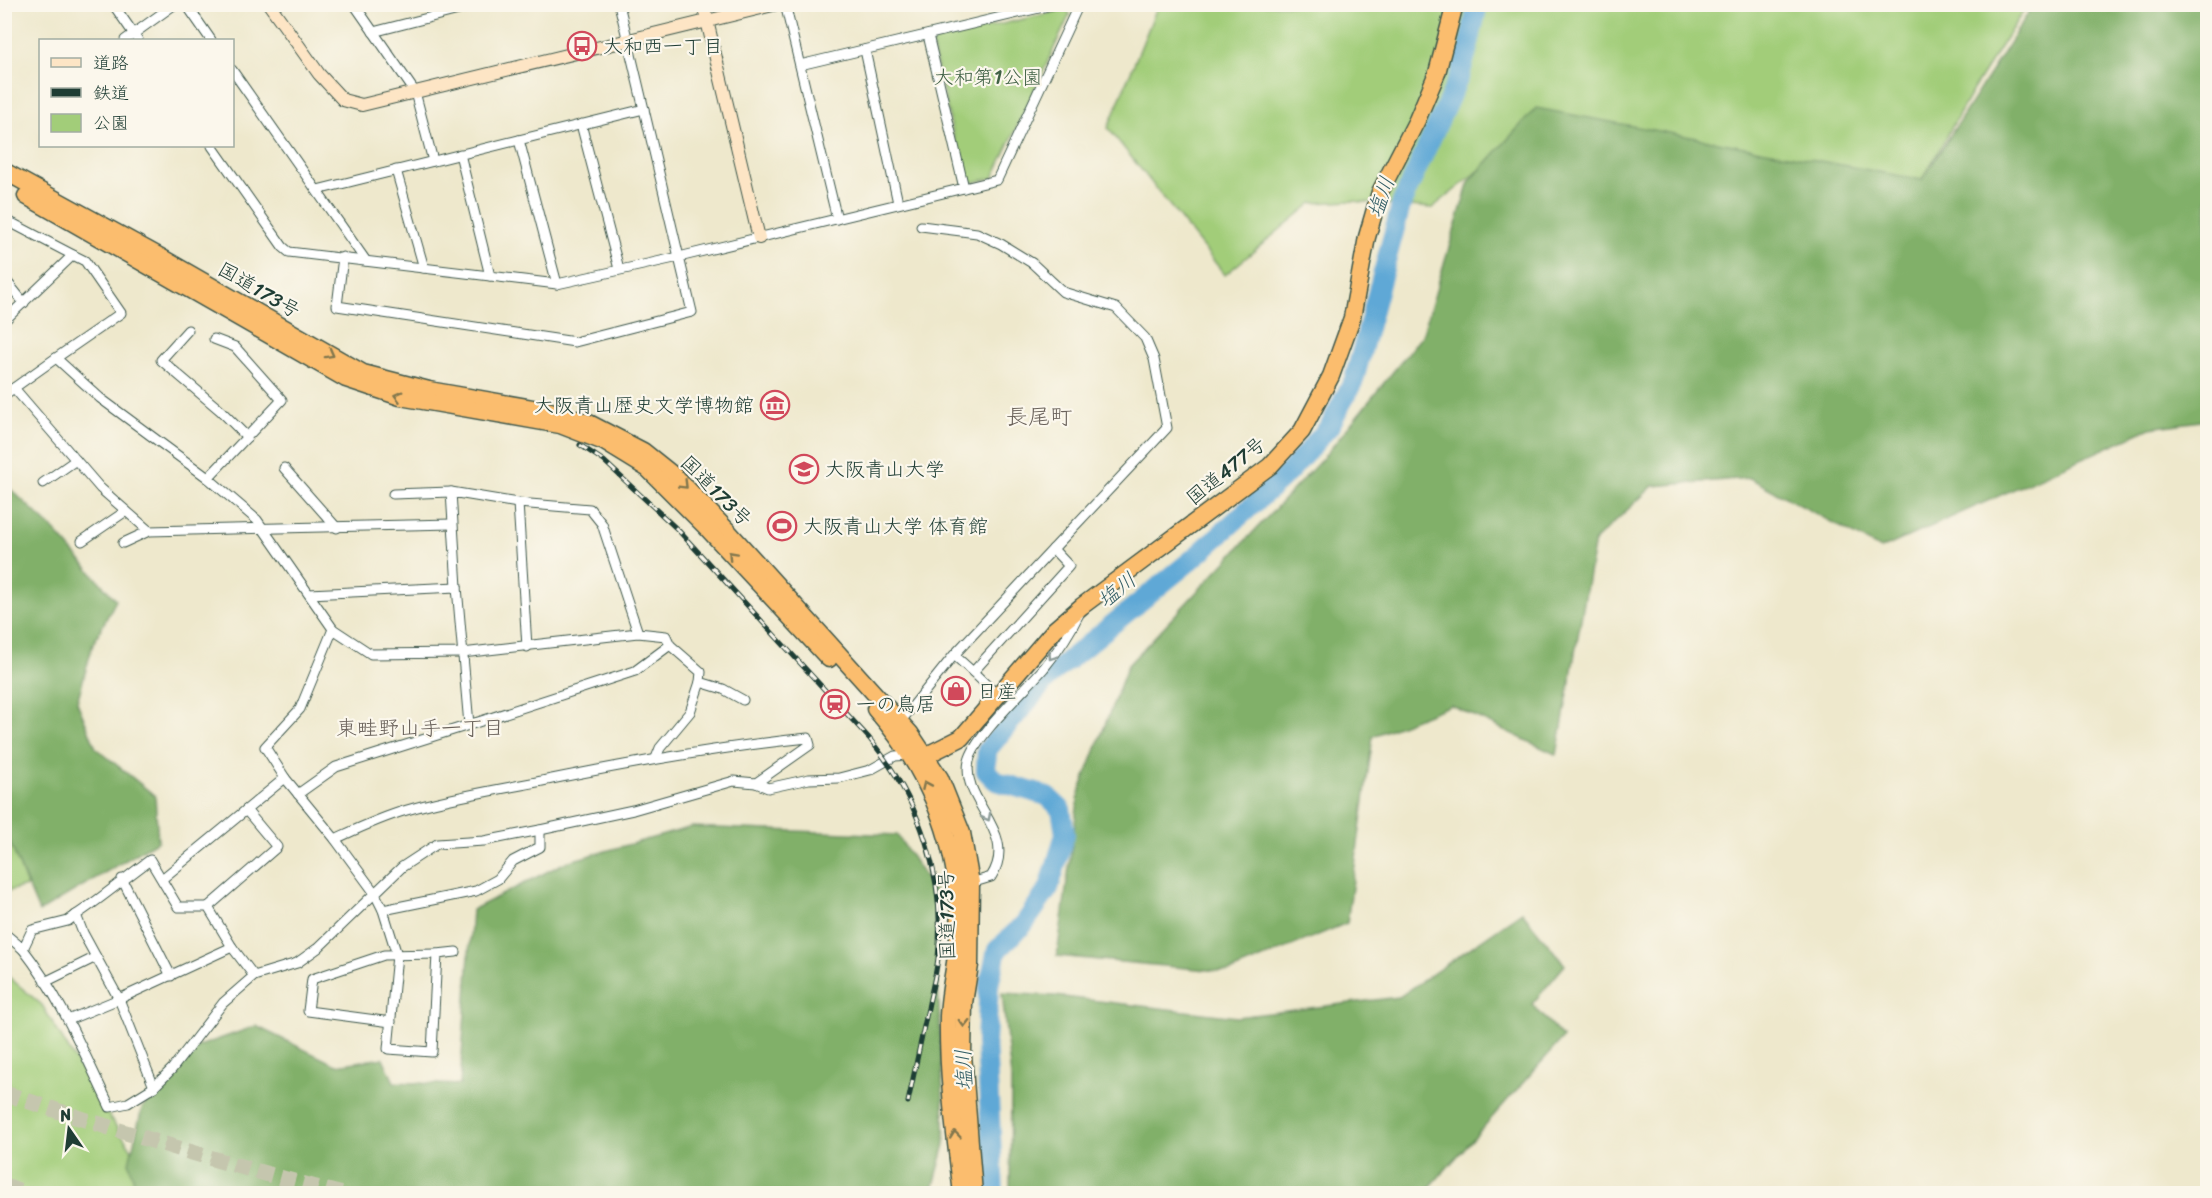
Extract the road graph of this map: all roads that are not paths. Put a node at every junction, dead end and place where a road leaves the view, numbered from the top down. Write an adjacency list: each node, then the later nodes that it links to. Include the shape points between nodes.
1 (113, 4): 17 (street)
2 (175, 4): 17 (street)
3 (186, 4): 18 (street)
4 (269, 4): 23 (street, via 319,74 343,100 362,105)
5 (354, 4): 15 (street)
6 (482, 4): 15 (street)
7 (619, 4): 19 (street)
8 (703, 4): 14 (street)
9 (777, 4): 14 (street)
10 (785, 4): 21 (street)
11 (1056, 4): 16 (street)
12 (1079, 4): 33 (street, via 997,180)
13 (1455, 4): 74 (highway, 国道477号, via 1437,73 1380,192 1352,318 1331,376 1302,431 1270,466)
14 (707, 21): 19 (street); 39 (street)
15 (373, 32): 23 (street)
16 (928, 35): 20 (street); 33 (street)
17 (136, 37)
18 (210, 39)
19 (627, 40): 23 (street); 24 (street)
20 (865, 50): 21 (street); 35 (street)
21 (800, 65): 37 (street)
22 (234, 73): 34 (street)
23 (415, 92): 29 (street)
24 (644, 109): 25 (street); 42 (street)
25 (581, 124): 26 (street); 45 (street)
26 (519, 140): 28 (street); 48 (street)
27 (213, 147): 41 (street, via 283,247 289,252)
28 (460, 154): 29 (street); 46 (street)
29 (433, 161): 30 (street)
30 (396, 170): 34 (street); 44 (street)
31 (4, 171): 85 (highway, 国道173号, one-way to 85, via 363,373 429,390 550,411 589,423 643,451 678,479 728,531)
32 (4, 184): 87 (highway, 国道173号, one-way to 32, via 648,469 604,442 560,425 400,397 346,379)
33 (964, 188): 35 (street)
34 (317, 190): 43 (street)
35 (898, 203): 37 (street)
36 (4, 219): 40 (street)
37 (837, 219): 39 (street)
38 (921, 226): 71 (street, via 977,233 1032,263 1063,292 1116,308 1145,338 1154,359 1167,428)
39 (759, 238): 42 (street)
40 (73, 255): 49 (street); 53 (street, via 84,261 121,313)
41 (343, 257): 42 (street, via 338,306 575,342 692,312); 43 (street)
42 (679, 257): 45 (street)
43 (366, 261): 44 (street)
44 (424, 268): 46 (street)
45 (619, 269): 48 (street)
46 (490, 276): 48 (street)
47 (4, 279): 49 (street)
48 (557, 284)
49 (24, 303): 50 (street)
50 (4, 321)
51 (188, 330): 56 (street, via 161,360)
52 (213, 339): 56 (street, via 235,347 282,400)
53 (56, 358): 54 (street); 59 (street, via 100,398)
54 (14, 388): 55 (street); 57 (street)
55 (4, 394)
56 (247, 436): 59 (street)
57 (76, 460): 60 (street); 64 (street)
58 (284, 468): 66 (street)
59 (208, 478): 67 (street)
60 (43, 483)
61 (451, 492): 62 (street); 63 (street); 65 (street)
62 (393, 494)
63 (518, 503): 76 (street, via 590,509 602,525); 78 (street)
64 (126, 511): 68 (street); 69 (street)
65 (452, 525): 66 (street); 72 (street)
66 (337, 528): 67 (street)
67 (264, 530): 68 (street); 73 (street)
68 (149, 531): 70 (street)
69 (82, 541)
70 (123, 543)
71 (1053, 549): 80 (street); 81 (street, via 1069,566)
72 (457, 587): 73 (street); 79 (street)
73 (309, 594): 75 (street)
74 (1082, 606): 83 (highway, 国道477号, via 1055,629); 97 (street, one-way to 97, via 1074,625 1045,666 995,721 969,760 974,793 998,836 998,855 991,877)
75 (333, 629): 79 (street, via 371,654); 89 (street, via 300,709 265,747)
76 (638, 633): 77 (street, via 666,636); 78 (street)
77 (670, 645): 82 (street, via 701,672); 86 (street, via 635,670)
78 (527, 647): 79 (street)
79 (462, 653): 86 (street)
80 (954, 655): 81 (street); 85 (street)
81 (973, 672): 83 (street)
82 (700, 682): 84 (street); 88 (street, via 690,712)
83 (999, 697): 87 (highway, 国道477号, via 961,738)
84 (743, 699)
85 (901, 721): 87 (highway, 国道173号)
86 (468, 725): 91 (street, via 336,767)
87 (918, 756): 90 (street, via 895,756 870,771 838,778 808,779 768,788); 97 (highway, 国道173号, via 940,778 962,833); 116 (highway, 国道173号, one-way to 87, via 950,1083 948,1014 958,939 958,889 950,841 923,778)
88 (656, 758): 90 (street, via 808,738 810,745); 94 (street, via 406,810)
89 (285, 778): 91 (street); 92 (street)
90 (756, 783): 93 (street, via 734,781 633,810)
91 (298, 794): 94 (street)
92 (246, 810): 96 (street); 99 (street, via 277,847)
93 (540, 830): 98 (street, via 484,841 437,844); 100 (street, via 540,848 513,861 498,879 476,891)
94 (335, 839): 98 (street)
95 (122, 879): 96 (street, via 150,860); 101 (street, via 104,897); 109 (street)
96 (162, 879): 99 (street, via 178,907)
97 (971, 883): 117 (highway, 国道173号, one-way to 117, via 963,1054)
98 (374, 892): 100 (street); 110 (street, via 318,948 297,963)
99 (208, 907): 103 (street)
100 (383, 910): 107 (street)
101 (76, 915): 104 (street, via 68,921 32,930); 108 (street)
102 (4, 933): 104 (street)
103 (232, 947): 109 (street); 110 (street)
104 (23, 949): 111 (street)
105 (456, 952): 106 (street)
106 (437, 954): 107 (street); 114 (street, via 432,1052 388,1049)
107 (397, 955): 114 (street); 114 (street, via 384,955 312,979 308,1011)
108 (96, 957): 111 (street); 112 (street)
109 (171, 976): 112 (street)
110 (254, 976): 115 (street, via 223,1003)
111 (45, 982): 113 (street)
112 (119, 999): 113 (street); 115 (street)
113 (68, 1020): 115 (street, via 110,1107 128,1103)
114 (391, 1022)
115 (154, 1087)
116 (962, 1194)
117 (974, 1194)

